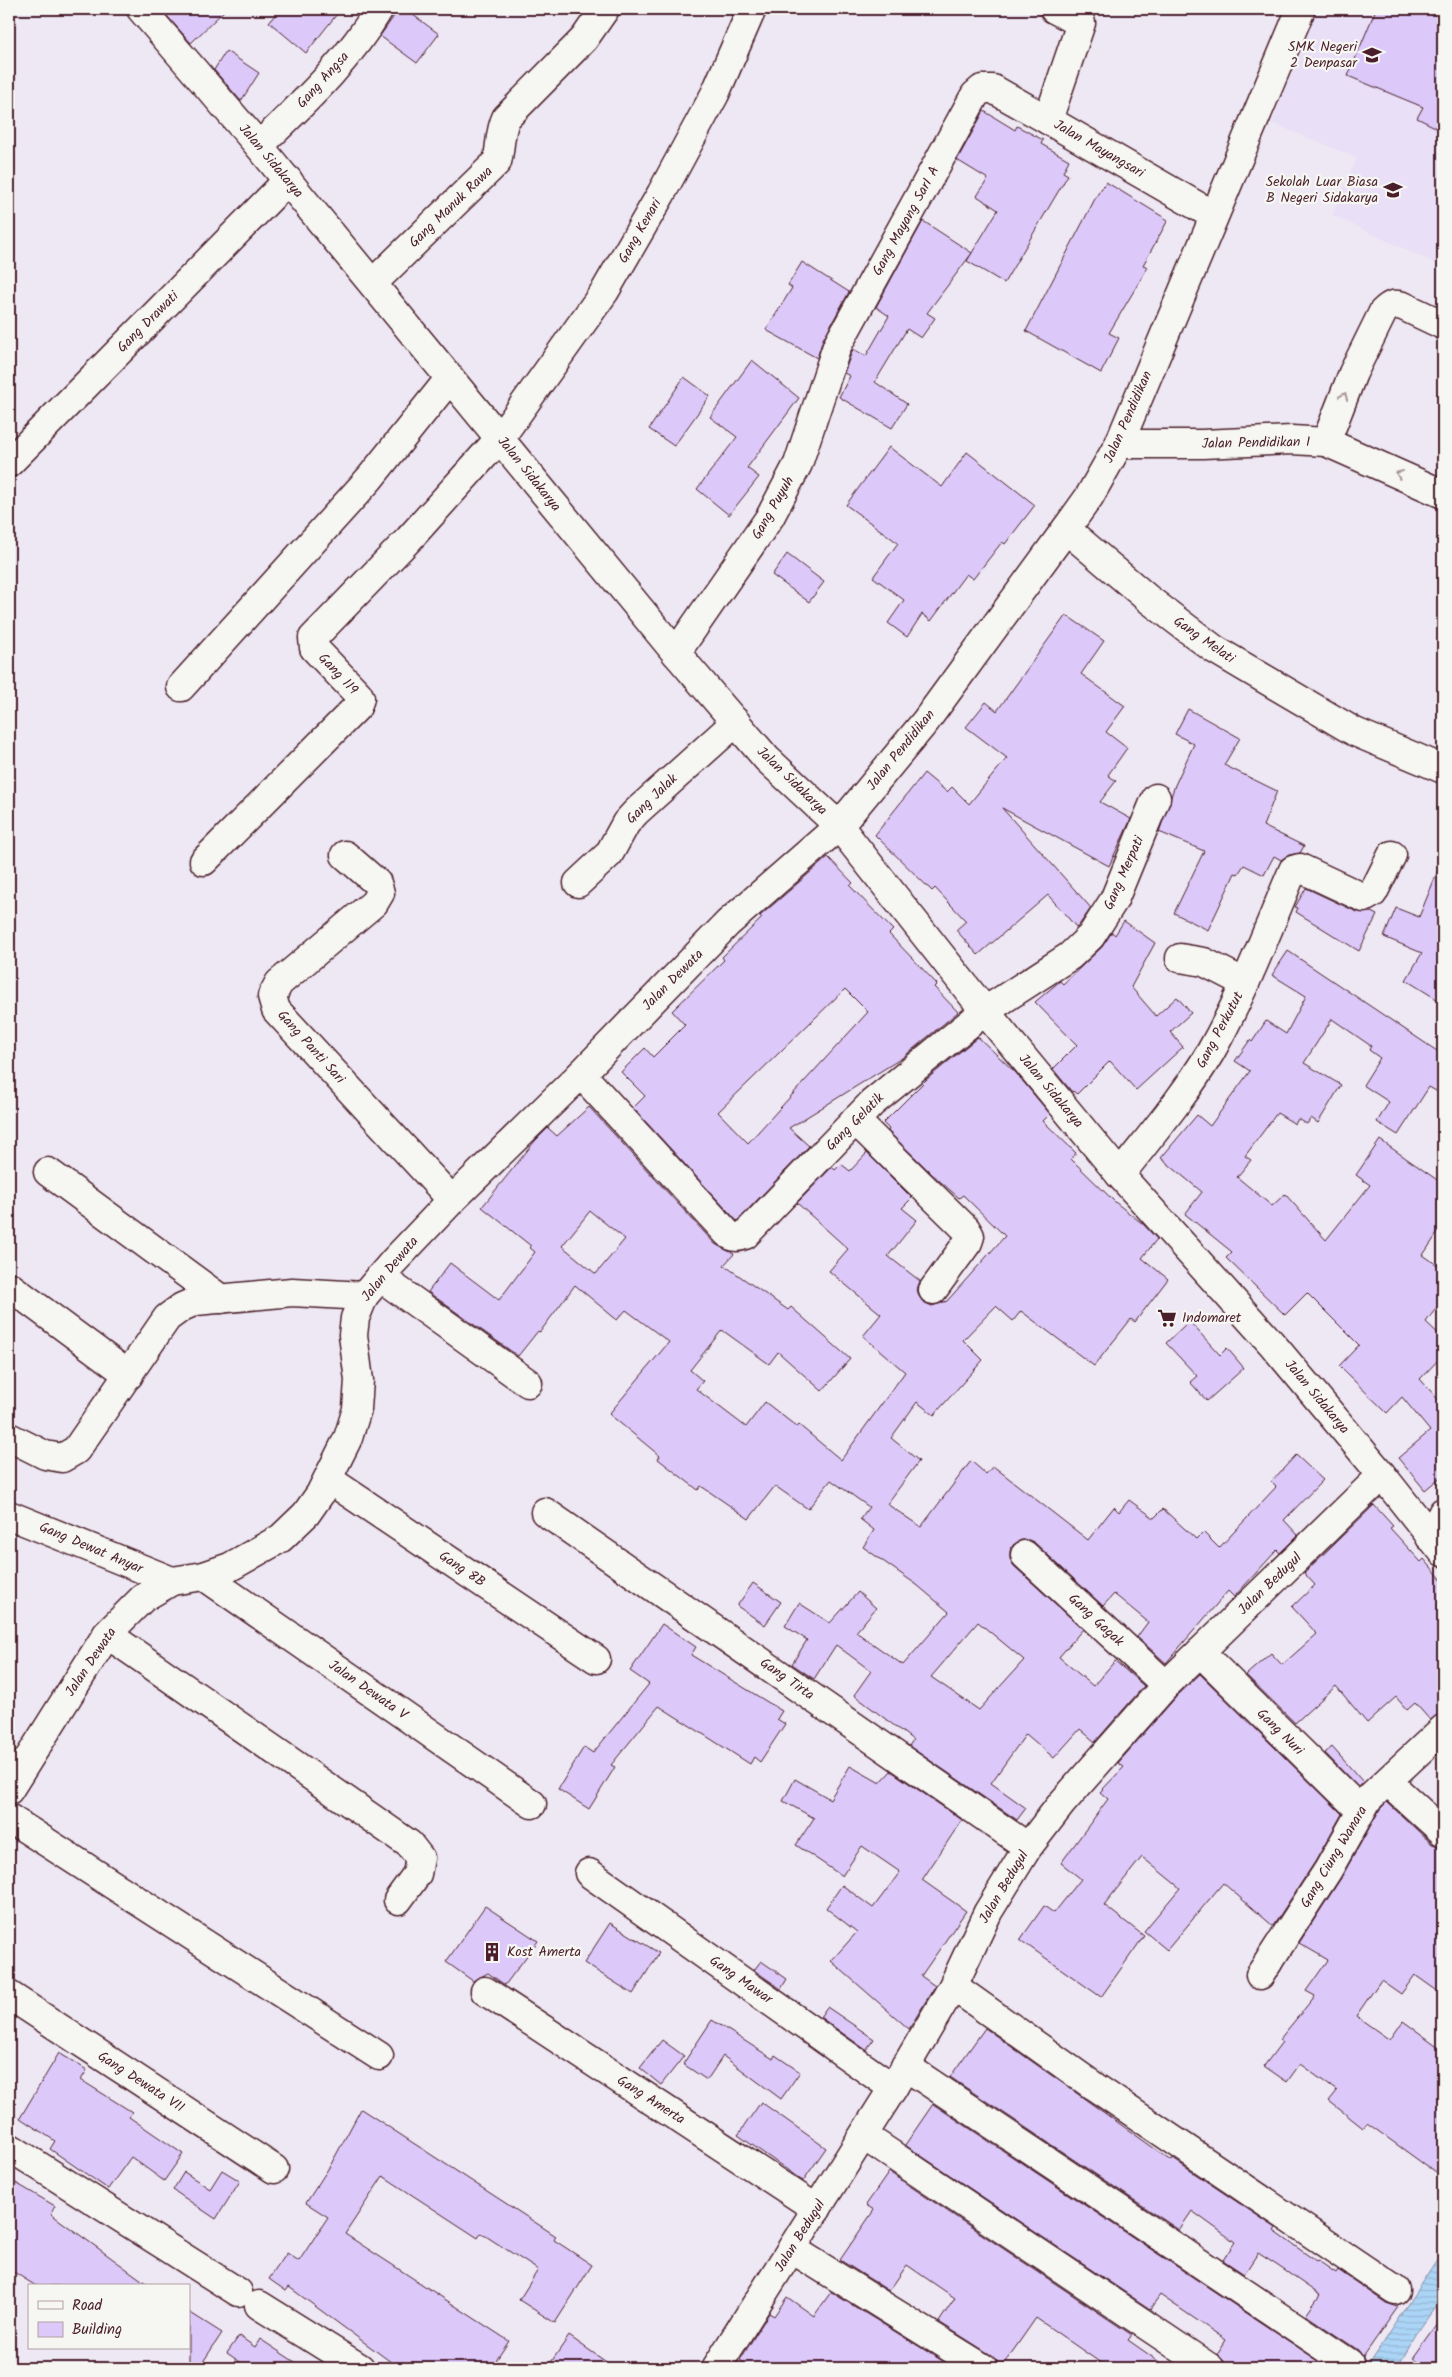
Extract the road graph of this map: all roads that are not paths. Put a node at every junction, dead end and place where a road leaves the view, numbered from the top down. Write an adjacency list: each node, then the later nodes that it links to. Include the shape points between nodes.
1 (140, 9): 9 (street, Jalan Sidakarya)
2 (379, 9): 9 (street, Gang Angsa, via 368,28 324,83)
3 (605, 9): 12 (street, Gang Manuk Rawa, via 584,39 506,118 500,131 497,162)
4 (752, 9): 16 (street, Gang Kenari, via 714,94 605,291)
5 (1054, 9): 7 (street, Jalan Mayangsari)
6 (1301, 9): 11 (street, Jalan Pendidikan)
7 (1085, 16): 8 (street, Jalan Mayangsari)
8 (1048, 120): 11 (street, Jalan Mayangsari); 14 (street, Gang Mayang SarI A, via 993,89 982,89 975,95)
9 (259, 146): 10 (street, Jalan Sidakarya)
10 (288, 180): 12 (street, Jalan Sidakarya); 19 (street, Gang Drawati)
11 (1213, 215): 18 (street, Jalan Pendidikan)
12 (373, 283): 15 (street, Jalan Sidakarya)
13 (1443, 325): 17 (street, one-way to 13, via 1353,373 1383,312 1396,304)
14 (837, 346): 22 (street, Gang Puyuh, via 798,464 770,517)
15 (450, 378): 16 (street, Jalan Sidakarya); 23 (street, via 370,478)
16 (500, 438): 22 (street, Jalan Sidakarya); 30 (street, Gang 119, via 409,539 313,638 314,648 358,694 357,707)
17 (1326, 442): 18 (street, Jalan Pendidikan I); 20 (street, Jalan Pendidikan I, one-way to 17)
18 (1119, 444): 21 (street, Jalan Pendidikan, via 1089,497)
19 (9, 463)
20 (1443, 494)
21 (1066, 528): 25 (street, Gang Melati, via 1147,598 1214,649 1356,732); 27 (street, Jalan Pendidikan, via 925,722)
22 (676, 653): 24 (street, Jalan Sidakarya)
23 (181, 687)
24 (736, 722): 27 (street, Jalan Sidakarya, via 767,759); 31 (street, Gang Jalak, via 636,812 626,823 610,854)
25 (1443, 769)
26 (1156, 798): 34 (street, Gang Merpati, via 1114,900 1091,936 1070,956)
27 (839, 826): 34 (street, Jalan Sidakarya); 35 (street, Jalan Dewata, via 728,924)
28 (345, 855): 39 (street, Gang Panti Sari, via 377,883 380,893 374,903 279,983 272,996 276,1010)
29 (1392, 855): 33 (street, Gang Perkutut, via 1373,892 1364,898 1300,868 1293,870)
30 (204, 861)
31 (578, 883)
32 (1180, 958): 33 (street, via 1204,962)
33 (1245, 983): 38 (street, Gang Perkutut, via 1210,1052 1185,1092)
34 (985, 1011): 36 (street, Gang Gelatik); 38 (street, Jalan Sidakarya)
35 (581, 1074): 36 (street, Gang Gelatik, via 731,1237 746,1234); 39 (street, Jalan Dewata)
36 (855, 1120): 42 (street, via 943,1205 970,1236)
37 (48, 1172): 43 (street)
38 (1120, 1175): 47 (street, Jalan Sidakarya, via 1273,1346)
39 (452, 1200): 41 (street, Jalan Dewata)
40 (9, 1286): 44 (street)
41 (372, 1287): 43 (street); 45 (street); 48 (street, Jalan Dewata, via 355,1318 353,1335 359,1380 357,1409 348,1438)
42 (933, 1290)
43 (221, 1298): 44 (street, via 196,1301 167,1318)
44 (129, 1375): 46 (street, via 76,1450 62,1458 45,1455)
45 (528, 1383)
46 (9, 1436)
47 (1382, 1475): 52 (street, Jalan Sidakarya); 57 (street, Jalan Bedugul)
48 (328, 1479): 54 (street, Jalan Dewata, via 306,1514 280,1538 230,1567); 58 (street, Gang 8B)
49 (546, 1512): 67 (street, Gang Tirta)
50 (1443, 1512): 52 (street)
51 (9, 1515): 55 (street, Gang Dewat Anyar)
52 (1437, 1545)
53 (1025, 1555): 59 (street, Gang Gagak)
54 (204, 1576): 55 (street, Jalan Dewata); 63 (street, Jalan Dewata V)
55 (172, 1581): 56 (street, Jalan Dewata, via 143,1598)
56 (107, 1634): 62 (street, Jalan Dewata); 69 (street, via 409,1844 420,1858 417,1874)
57 (1200, 1652): 59 (street, Jalan Bedugul); 64 (street, Gang Nuri)
58 (596, 1658)
59 (1166, 1685): 67 (street, Jalan Bedugul, via 1062,1803)
60 (1443, 1729): 61 (street, Gang Ciung Wanara)
61 (1388, 1782): 64 (street, Gang Ciung Wanara, via 1368,1799); 66 (street)
62 (9, 1790)
63 (532, 1804)
64 (1361, 1811): 70 (street, Gang Ciung Wanara, via 1328,1870)
65 (9, 1818): 74 (street)
66 (1443, 1832)
67 (1028, 1847): 71 (street, Jalan Bedugul, via 988,1912)
68 (589, 1872): 75 (street, Gang Mawar)
69 (398, 1900)
70 (1260, 1975)
71 (953, 1986): 75 (street, Jalan Bedugul); 81 (street, via 1095,2087)
72 (485, 1991): 79 (street, Gang Amerta)
73 (9, 1995): 78 (street, Gang Dewata VII)
74 (379, 2056)
75 (899, 2077): 76 (street, Jalan Bedugul); 82 (street, Gang Mawar)
76 (864, 2136): 79 (street, Jalan Bedugul); 86 (street)
77 (9, 2147): 83 (street)
78 (274, 2169)
79 (817, 2209): 80 (street, Jalan Bedugul)
80 (792, 2249): 84 (street, Jalan Bedugul); 85 (street)
81 (1395, 2290)
82 (1349, 2363)
83 (360, 2368)
84 (716, 2368)
85 (983, 2368)
86 (1210, 2368)

